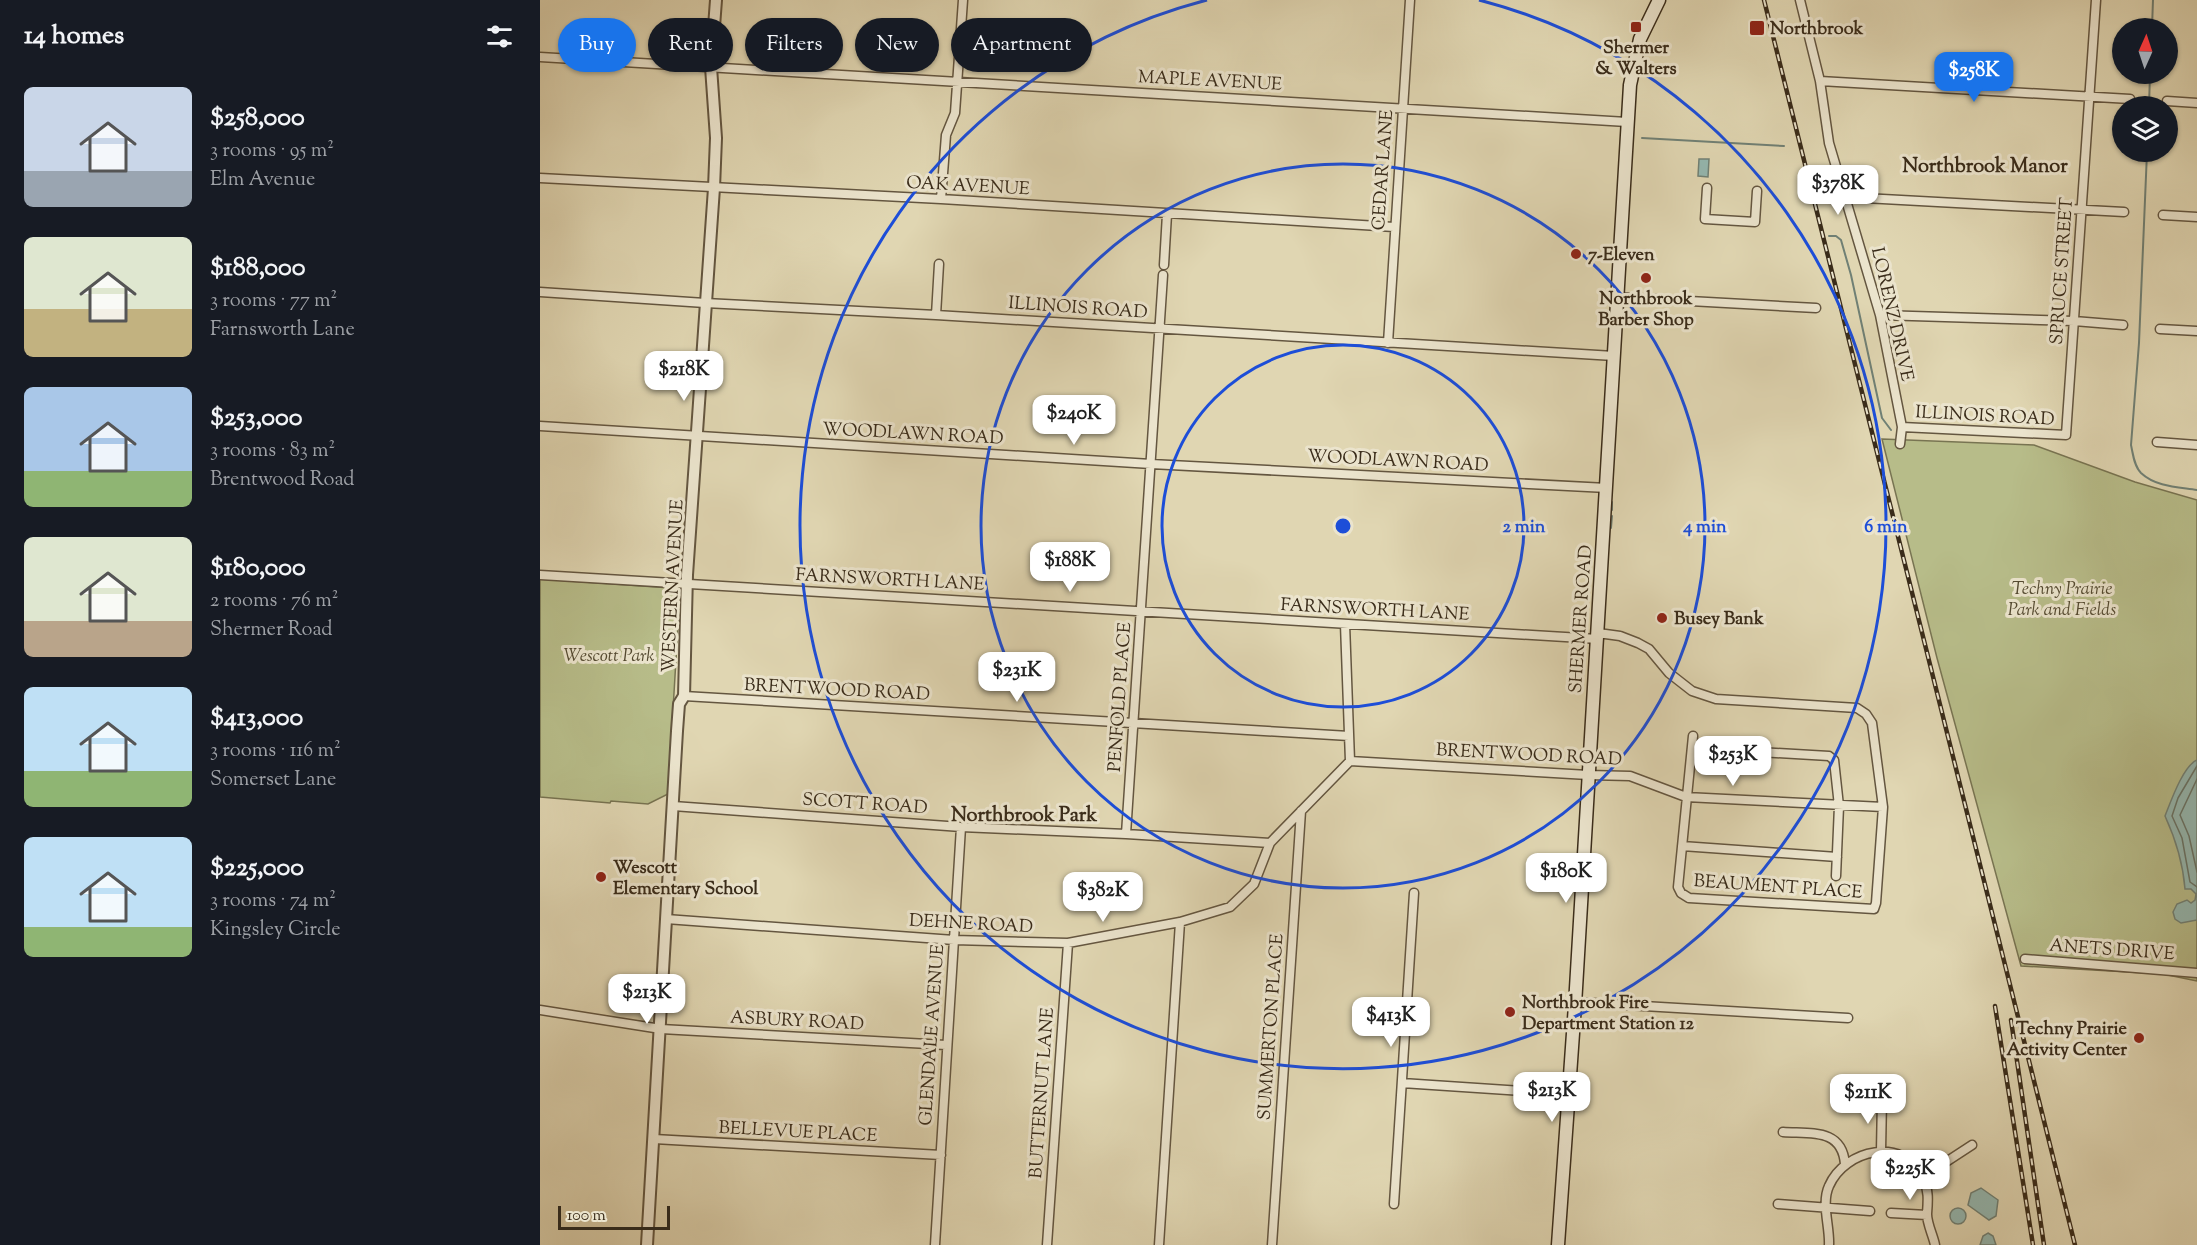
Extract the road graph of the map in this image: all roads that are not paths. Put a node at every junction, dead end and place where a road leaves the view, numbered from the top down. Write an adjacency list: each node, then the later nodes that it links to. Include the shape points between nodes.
1 (716, 0): 7 (street, WESTERN AVENUE)
2 (963, 0): 13 (street)
3 (1410, 0): 18 (street, CEDAR LANE)
4 (1659, 0): 19 (main road, SHERMER ROAD, via 1640,39)
5 (1800, 0): 12 (street, LORENZ DRIVE)
6 (2096, 0): 14 (street, SPRUCE STREET)
7 (715, 18)
8 (540, 57): 9 (street, MAPLE AVENUE)
9 (648, 63)
10 (733, 68): 13 (street, MAPLE AVENUE)
11 (711, 72): 21 (street, WESTERN AVENUE, via 716,138)
12 (1820, 81): 14 (street); 24 (street, LORENZ DRIVE, via 1829,143)
13 (958, 82): 18 (street, MAPLE AVENUE); 25 (street, via 956,113 946,135)
14 (2089, 96): 15 (street); 26 (street, SPRUCE STREET)
15 (2112, 98)
16 (2178, 102): 17 (street)
17 (2197, 103)
18 (1402, 108): 19 (street, MAPLE AVENUE); 31 (street, CEDAR LANE)
19 (1627, 122): 36 (main road, SHERMER ROAD)
20 (540, 178): 21 (street, OAK AVENUE)
21 (714, 188): 25 (street, OAK AVENUE); 37 (street, WESTERN AVENUE)
22 (1707, 188): 23 (street, via 1705,219 1755,222)
23 (1757, 191)
24 (1846, 197): 26 (street); 40 (street, LORENZ DRIVE)
25 (941, 199): 28 (street, OAK AVENUE)
26 (2081, 210): 27 (street); 41 (street, SPRUCE STREET)
27 (2124, 212)
28 (1167, 214): 31 (street, OAK AVENUE); 33 (street)
29 (2163, 215): 30 (street)
30 (2197, 217)
31 (1394, 227): 46 (street, CEDAR LANE)
32 (939, 264): 39 (street)
33 (1164, 265)
34 (1163, 275): 43 (street, PENFOLD PLACE)
35 (540, 292): 37 (street, ILLINOIS ROAD)
36 (1617, 297): 38 (street); 47 (main road, SHERMER ROAD)
37 (705, 303): 39 (street, ILLINOIS ROAD); 51 (street, WESTERN AVENUE)
38 (1815, 308)
39 (936, 315): 43 (street, ILLINOIS ROAD)
40 (1880, 315): 41 (street); 49 (street, LORENZ DRIVE)
41 (2074, 321): 42 (street); 50 (street, SPRUCE STREET)
42 (2123, 325)
43 (1159, 329): 46 (street, ILLINOIS ROAD); 55 (street, PENFOLD PLACE)
44 (2160, 329): 45 (street)
45 (2197, 331)
46 (1388, 343): 47 (street, ILLINOIS ROAD)
47 (1614, 356): 56 (main road, SHERMER ROAD)
48 (540, 426): 51 (street, WOODLAWN ROAD)
49 (1902, 427): 50 (street, ILLINOIS ROAD); 53 (street)
50 (2066, 435)
51 (696, 436): 55 (street, WOODLAWN ROAD); 58 (street, WESTERN AVENUE)
52 (2157, 442): 54 (street)
53 (1900, 444)
54 (2197, 445)
55 (1151, 464): 56 (street, WOODLAWN ROAD); 59 (street, PENFOLD PLACE)
56 (1607, 488): 61 (main road, SHERMER ROAD)
57 (540, 575): 58 (street, FARNSWORTH LANE)
58 (687, 583): 59 (street, FARNSWORTH LANE); 62 (street, WESTERN AVENUE)
59 (1141, 611): 60 (street, FARNSWORTH LANE); 63 (street, PENFOLD PLACE)
60 (1344, 624): 61 (street, FARNSWORTH LANE); 64 (street)
61 (1598, 636): 68 (main road, SHERMER ROAD); 72 (street, FARNSWORTH LANE, via 1630,639 1649,649 1669,673 1701,695 1857,708 1872,723)
62 (684, 696): 63 (street, BRENTWOOD ROAD); 70 (street, WESTERN AVENUE, via 679,704)
63 (1134, 723): 64 (street, BRENTWOOD ROAD); 75 (street, PENFOLD PLACE)
64 (1349, 736): 67 (street)
65 (1693, 736): 66 (street)
66 (1692, 748): 69 (street); 71 (street, via 1829,756 1834,760)
67 (1350, 761): 68 (street, BRENTWOOD ROAD); 73 (street, DEHNE ROAD)
68 (1588, 775): 69 (street, BRENTWOOD ROAD, via 1630,776); 87 (main road, SHERMER ROAD)
69 (1686, 797): 71 (street, BRENTWOOD ROAD); 77 (street)
70 (673, 806): 74 (street, SCOTT ROAD); 81 (street, WESTERN AVENUE)
71 (1839, 806): 72 (street, BRENTWOOD ROAD); 78 (street)
72 (1883, 807): 77 (street, BEAUMENT PLACE, via 1874,909 1689,898 1678,887)
73 (1301, 811): 76 (street, DEHNE ROAD); 112 (street, SUMMERTON PLACE)
74 (961, 827): 75 (street, SCOTT ROAD); 83 (street, GLENDALE AVENUE)
75 (1126, 834): 76 (street, SCOTT ROAD)
76 (1270, 843): 82 (street, DEHNE ROAD, via 1254,884 1230,907)
77 (1682, 846): 78 (street)
78 (1837, 857): 79 (street)
79 (1836, 876)
80 (1414, 893): 92 (street)
81 (666, 919): 83 (street, DEHNE ROAD); 90 (street, WESTERN AVENUE)
82 (1180, 922): 84 (street, DEHNE ROAD); 111 (street)
83 (954, 940): 84 (street, DEHNE ROAD); 91 (street, GLENDALE AVENUE)
84 (1068, 943): 110 (street, BUTTERNUT LANE)
85 (2025, 959): 86 (street, ANETS DRIVE)
86 (2197, 973)
87 (1575, 1002): 89 (street); 93 (main road, SHERMER ROAD)
88 (540, 1010): 90 (street, ASBURY ROAD)
89 (1848, 1018)
90 (661, 1029): 91 (street, ASBURY ROAD); 96 (street, WESTERN AVENUE)
91 (946, 1045): 99 (street, GLENDALE AVENUE)
92 (1402, 1083): 93 (street); 102 (street)
93 (1569, 1094): 113 (main road, SHERMER ROAD)
94 (1882, 1099): 98 (street)
95 (1783, 1132): 100 (street, via 1828,1136 1838,1142)
96 (654, 1139): 99 (street, BELLEVUE PLACE); 108 (street, WESTERN AVENUE)
97 (1972, 1145): 101 (street)
98 (1881, 1151): 100 (street); 101 (street, via 1903,1156)
99 (940, 1155): 109 (street, GLENDALE AVENUE)
100 (1845, 1164): 104 (street, via 1827,1188)
101 (1923, 1177): 107 (street, via 1928,1191)
102 (1394, 1204)
103 (1778, 1204): 104 (street)
104 (1826, 1208): 105 (street); 114 (street)
105 (1870, 1211)
106 (1891, 1213): 107 (street)
107 (1927, 1215): 115 (street)
108 (647, 1245)
109 (935, 1245)
110 (1047, 1245)
111 (1160, 1245)
112 (1272, 1245)
113 (1558, 1245)
114 (1829, 1245)
115 (1935, 1245)

